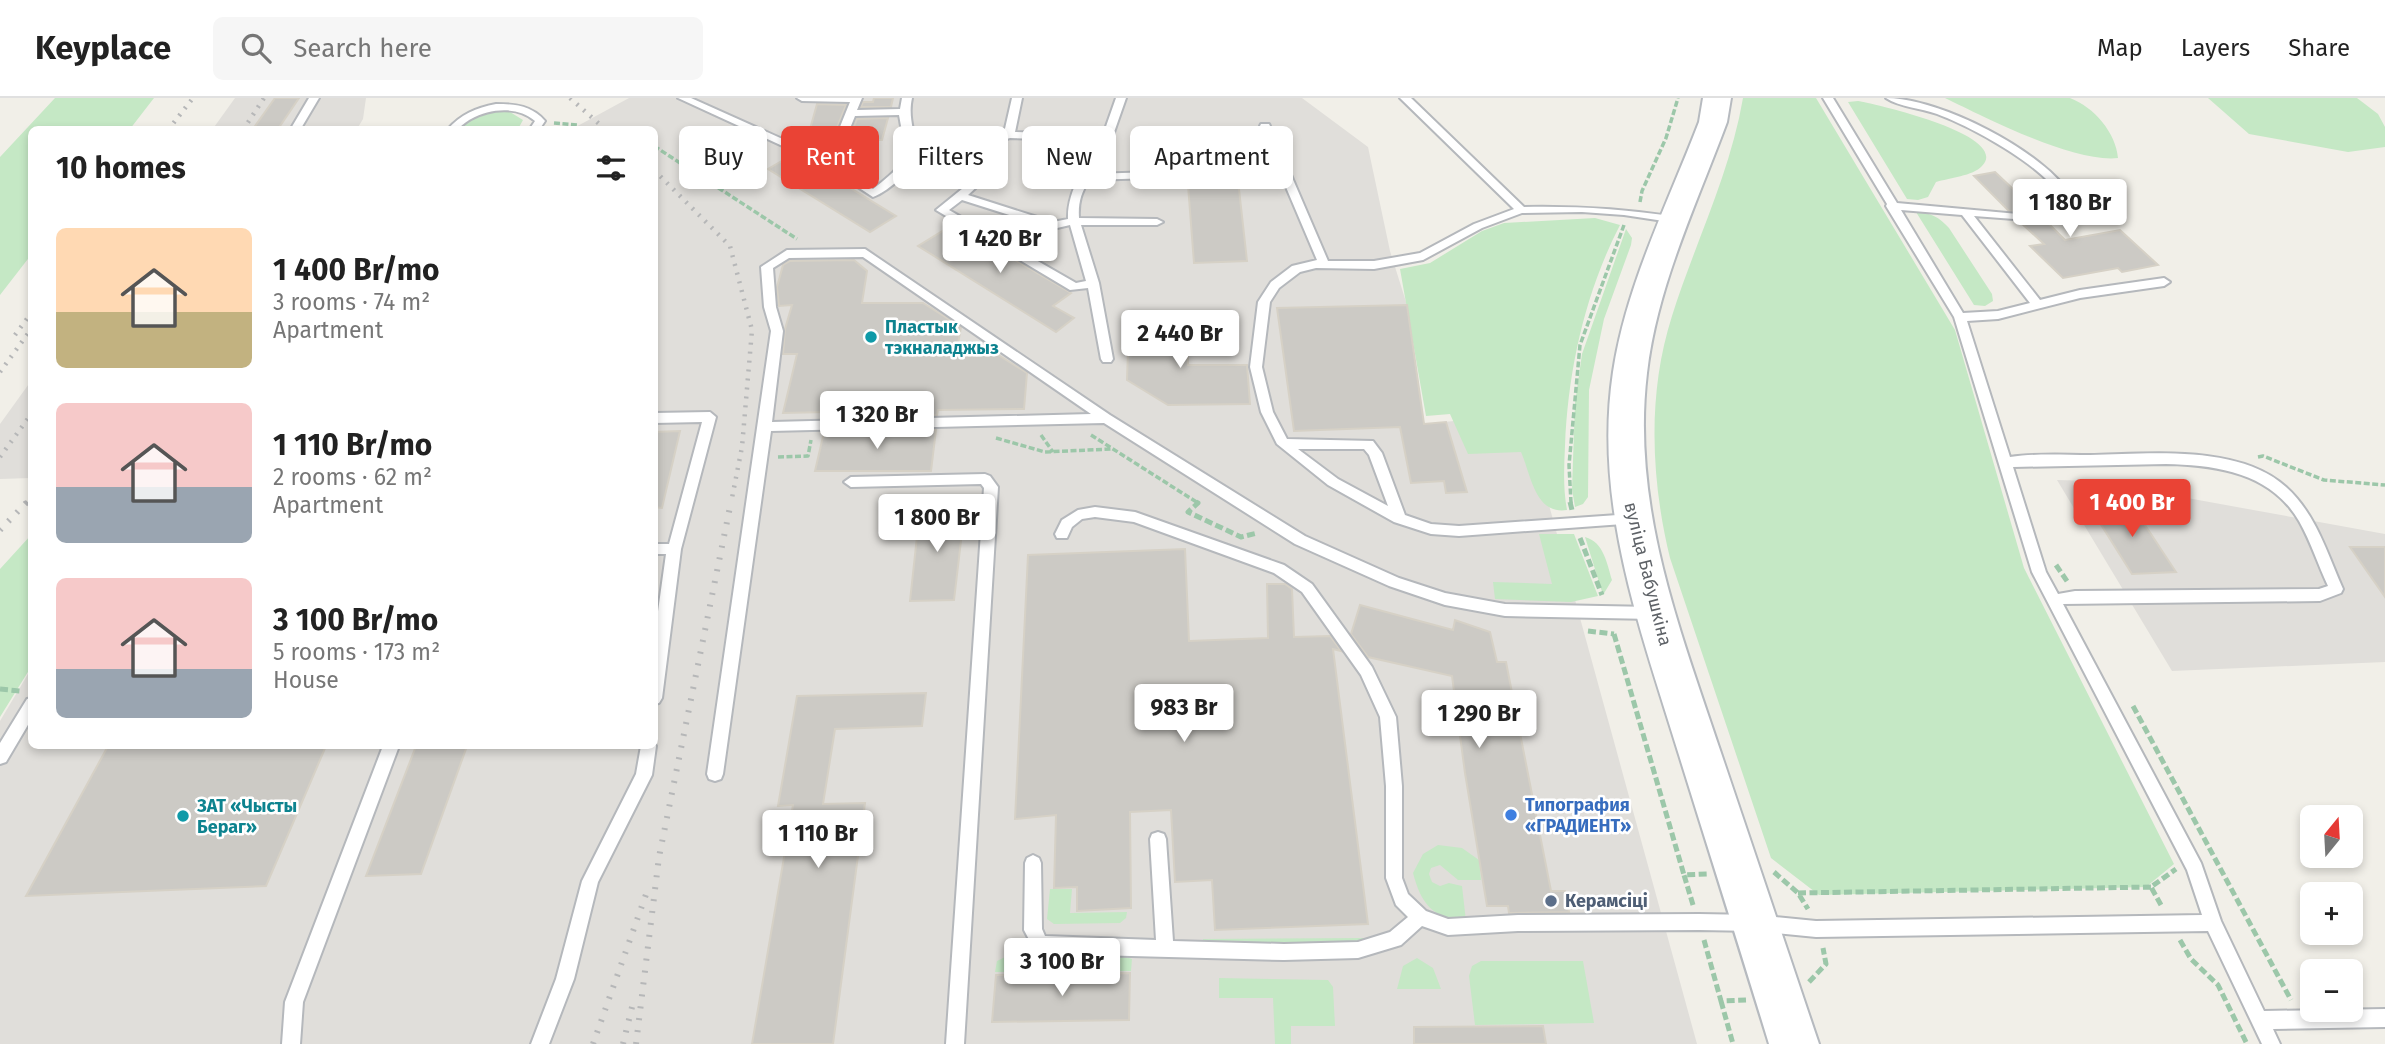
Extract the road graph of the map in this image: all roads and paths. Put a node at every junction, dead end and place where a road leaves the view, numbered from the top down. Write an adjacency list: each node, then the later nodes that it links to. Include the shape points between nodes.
1 (314, 98): 17 (lane)
2 (683, 98): 23 (lane)
3 (802, 98): 4 (lane)
4 (857, 98): 14 (lane)
5 (907, 98): 13 (lane)
6 (1017, 98): 21 (lane)
7 (1121, 98): 20 (lane)
8 (1405, 98): 31 (lane)
9 (1678, 98): 29 (path)
10 (1717, 98): 35 (street, вуліца Бабушкіна, via 1713,122)
11 (1828, 98): 30 (lane)
12 (1891, 98): 33 (lane, via 1980,131 2065,189 2067,197 2060,206)
13 (904, 112): 14 (lane); 25 (lane, via 911,152 900,173 873,194)
14 (853, 113): 19 (lane)
15 (537, 125): 16 (path); 18 (lane, via 532,110 500,102 470,111)
16 (577, 125)
17 (297, 126)
18 (455, 126)
19 (847, 126)
20 (1111, 126)
21 (1009, 135): 22 (lane); 28 (lane, via 993,139 978,181)
22 (1022, 135)
23 (781, 141)
24 (658, 149): 38 (path, via 795,236)
25 (866, 189)
26 (1078, 189): 36 (lane)
27 (1292, 189): 39 (lane)
28 (960, 196): 36 (lane, via 1053,226); 41 (lane, via 941,210 1074,287)
29 (1640, 203)
30 (1891, 206): 32 (lane); 43 (lane)
31 (1521, 210): 35 (lane, via 1613,211); 39 (lane, via 1478,226 1423,256 1374,265)
32 (1965, 212): 34 (lane); 42 (lane)
33 (2037, 212)
34 (2014, 216)
35 (1677, 220): 56 (street, вуліца Бабушкіна, via 1630,371 1625,465)
36 (1074, 221): 37 (lane); 41 (lane)
37 (1157, 222)
38 (807, 254): 46 (lane, via 865,253); 47 (lane, via 787,254 767,267 777,331)
39 (1324, 264): 49 (lane, via 1296,269 1275,285 1264,302 1256,368 1267,412)
40 (2164, 282): 42 (lane)
41 (1093, 283): 44 (lane)
42 (2036, 303): 43 (lane, via 1998,315)
43 (1960, 317): 51 (lane)
44 (1107, 359)
45 (658, 418): 59 (lane, via 710,417)
46 (1106, 418): 47 (lane); 63 (lane, via 1300,540 1394,582 1445,599 1505,610)
47 (765, 427): 72 (lane)
48 (984, 435): 50 (path, via 1045,452)
49 (1283, 444): 55 (lane, via 1334,482); 55 (lane, via 1368,444)
50 (1113, 449)
51 (2005, 463): 52 (lane, via 2188,458); 62 (lane, via 2039,572)
52 (2231, 465): 54 (path, via 2263,456 2324,480); 61 (lane, via 2258,475 2297,507 2336,589 2320,595)
53 (851, 482): 93 (lane, via 973,478 985,479 991,487)
54 (2385, 485)
55 (1399, 518): 56 (lane, via 1432,529 1459,531)
56 (1632, 519): 63 (street, вуліца Бабушкіна)
57 (1062, 534): 79 (lane, via 1078,515 1095,512 1135,517 1279,569 1307,588 1367,671 1388,717 1395,786 1394,878 1402,899)
58 (658, 549): 59 (lane)
59 (674, 549): 64 (lane)
60 (2052, 561): 61 (path)
61 (2075, 597): 62 (lane)
62 (2055, 600): 81 (lane, via 2195,868)
63 (1655, 613): 80 (street, вуліца Бабушкіна)
64 (658, 668)
65 (0, 689): 66 (path)
66 (28, 692)
67 (2130, 701): 86 (path)
68 (28, 711): 71 (lane)
69 (390, 749): 91 (lane, via 294,1002)
70 (648, 749): 92 (lane, via 644,775 590,881 565,979)
71 (0, 757)
72 (715, 774)
73 (1158, 839): 83 (lane)
74 (1034, 863): 83 (lane, via 1033,930 1040,943)
75 (1763, 872): 77 (path, via 1773,871)
76 (2151, 887): 77 (path)
77 (1798, 893): 78 (path)
78 (1811, 914)
79 (1420, 917): 80 (lane, via 1448,927); 83 (lane, via 1395,939 1358,950)
80 (1755, 923): 81 (lane, via 1816,929); 95 (street, вуліца Бабушкіна)
81 (2213, 923): 89 (lane)
82 (1823, 948): 84 (path, via 1826,964)
83 (1165, 949)
84 (1804, 987)
85 (1721, 1001): 94 (path)
86 (2300, 1018)
87 (2385, 1018): 88 (lane)
88 (2363, 1019)
89 (2260, 1020): 90 (lane); 96 (lane)
90 (2300, 1020)
91 (291, 1044)
92 (540, 1044)
93 (955, 1044)
94 (1733, 1044)
95 (1794, 1044)
96 (2271, 1044)

